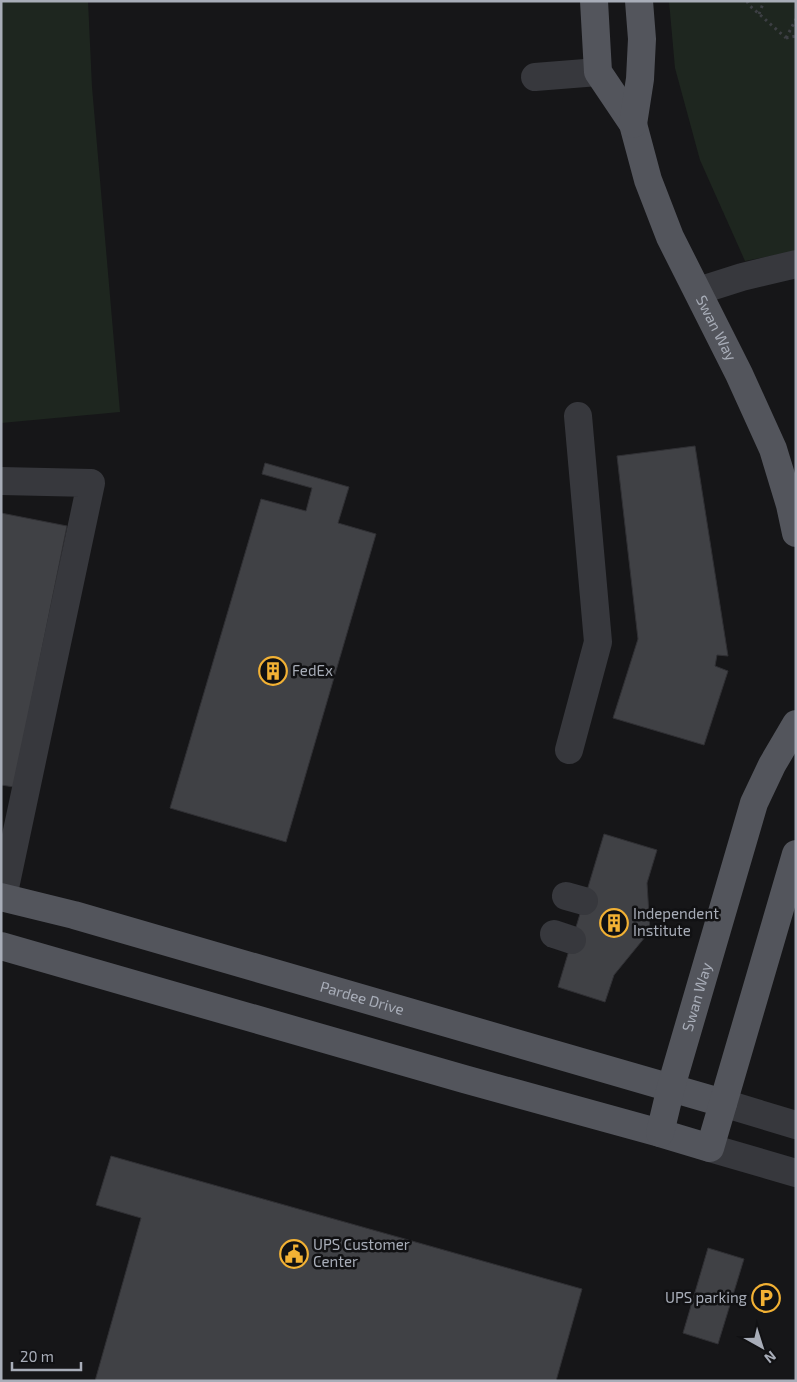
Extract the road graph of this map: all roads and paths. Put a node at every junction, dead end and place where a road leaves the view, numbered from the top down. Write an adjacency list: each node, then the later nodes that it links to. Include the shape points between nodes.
1 (594, 1): 9 (main road)
2 (639, 1): 11 (main road, Swan Way, via 642,39)
3 (747, 1): 5 (path)
4 (764, 1): 5 (path)
5 (759, 14): 8 (path)
6 (796, 19): 8 (path)
7 (796, 36): 8 (path)
8 (786, 38)
9 (598, 72): 10 (lane); 11 (main road, Swan Way)
10 (535, 77)
11 (633, 124): 13 (main road, Swan Way, via 648,180 667,229)
12 (796, 264): 13 (lane)
13 (698, 291): 16 (main road, Swan Way, via 773,449)
14 (578, 416): 18 (lane, via 598,642)
15 (1, 481): 19 (lane, via 91,483)
16 (796, 533)
17 (796, 724): 23 (main road, Swan Way, via 754,803)
18 (569, 750)
19 (11, 812): 21 (lane)
20 (796, 854): 24 (main road)
21 (2, 897): 23 (main road, Pardee Drive)
22 (1, 946): 26 (main road)
23 (671, 1087): 24 (main road, Pardee Drive); 26 (main road, Swan Way)
24 (723, 1103): 25 (lane); 27 (main road)
25 (796, 1125)
26 (660, 1133): 27 (main road)
27 (710, 1148): 28 (lane)
28 (796, 1173)

